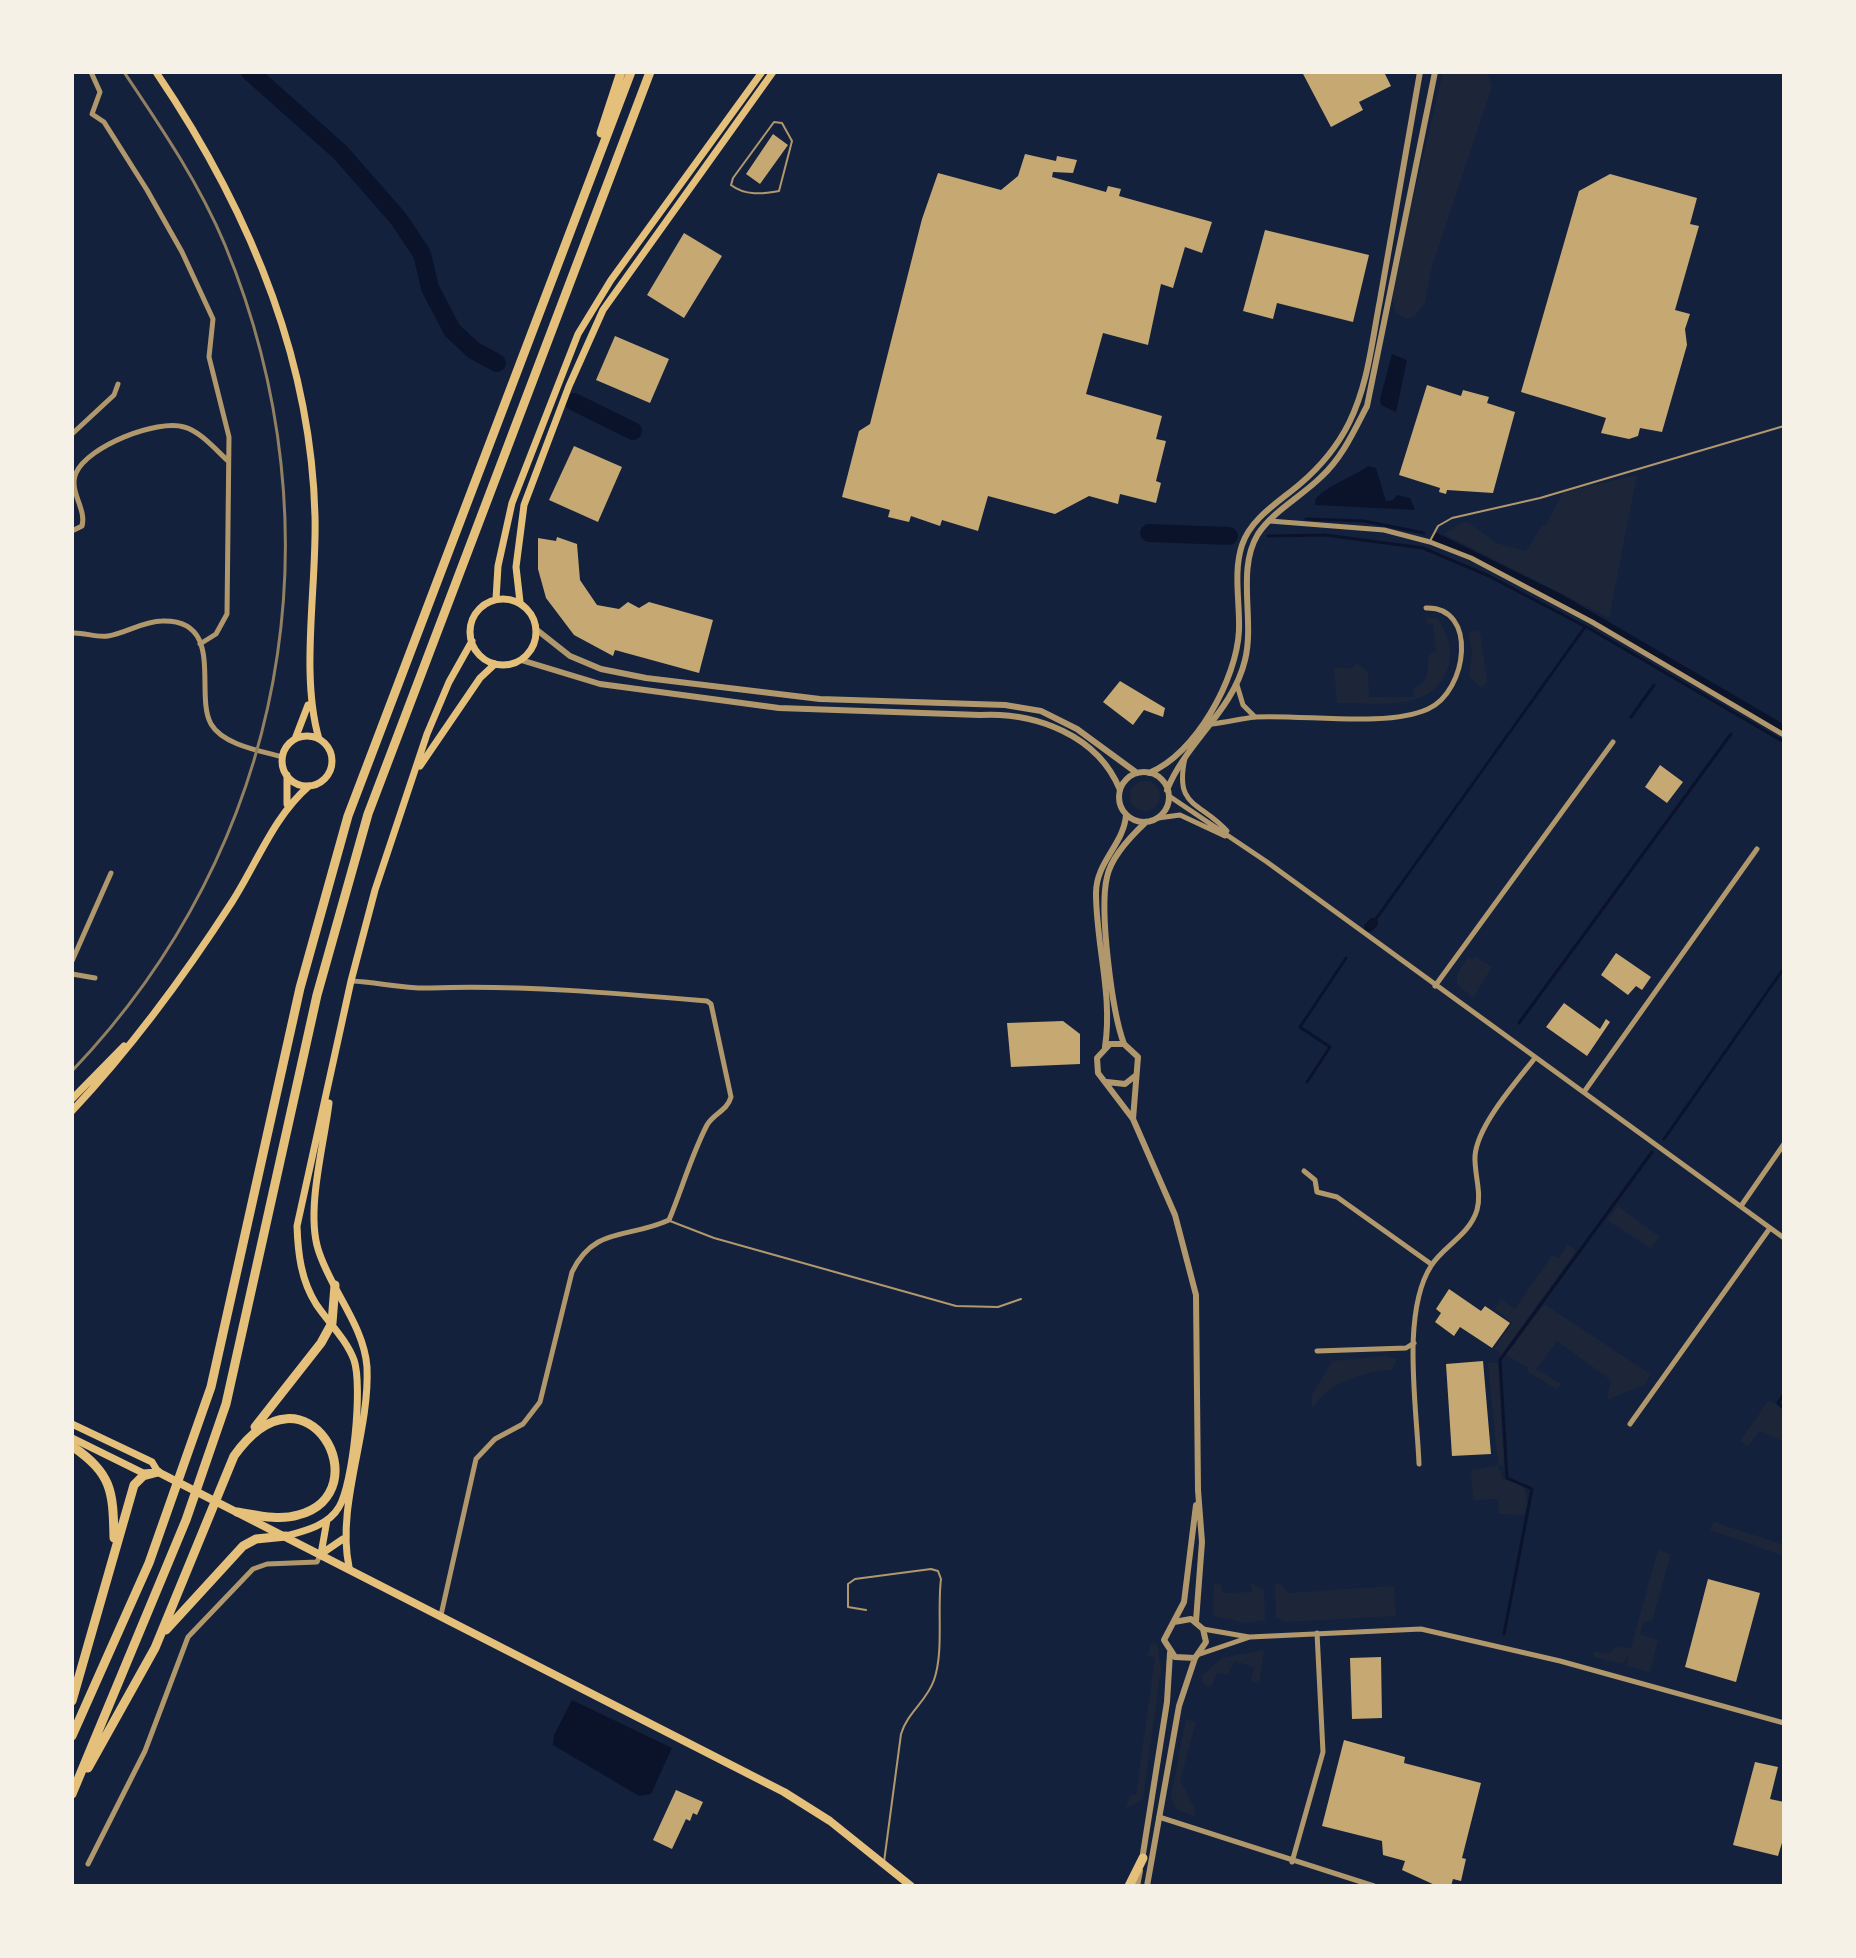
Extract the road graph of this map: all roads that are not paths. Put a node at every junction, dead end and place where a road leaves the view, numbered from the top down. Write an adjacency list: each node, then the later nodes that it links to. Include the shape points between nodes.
1 (91, 72): 15 (street, via 100,92 92,114 104,122 147,190 213,319 209,357 229,437)
2 (156, 72): 29 (main road, via 226,186 290,346 314,479)
3 (621, 72): 11 (highway)
4 (631, 72): 11 (highway)
5 (650, 72): 108 (highway, via 368,814 317,995 226,1404 186,1520)
6 (762, 72): 19 (main road, via 611,280 578,334 512,503)
7 (773, 72): 20 (main road, via 603,310 524,505 516,567)
8 (1420, 72): 40 (street, via 1360,398 1326,458 1262,515 1244,540 1238,563 1239,631 1233,668 1216,704 1179,752)
9 (1435, 72): 16 (street, via 1367,406 1345,449 1323,476)
10 (779, 191): 10 (lane, via 792,141 782,123 774,122 731,185 749,193)
11 (558, 258): 107 (highway, via 348,816 300,988 211,1387 149,1563)
12 (118, 384): 14 (street, via 114,395)
13 (1784, 426): 18 (lane, via 1540,498 1452,518 1438,526)
14 (72, 434)
15 (229, 461): 17 (street, via 185,427 165,424 118,439 78,469 74,484 84,519); 25 (street, via 227,614 216,634)
16 (1270, 521): 18 (street, via 1384,530); 28 (street, via 1258,534 1248,561 1249,641)
17 (72, 531)
18 (1430, 542): 32 (street, via 1592,622)
19 (496, 599): 20 (main road); 24 (main road, via 472,619)
20 (520, 602): 22 (main road, via 531,612)
21 (1426, 608): 30 (street, via 1450,616 1461,646 1455,684 1442,701 1410,715)
22 (537, 630): 26 (main road, via 530,652); 39 (street, via 570,656 646,678 820,699 1005,705 1041,711 1077,729)
23 (72, 633): 25 (street, via 113,635 162,620 187,628)
24 (472, 641): 27 (main road, via 479,655); 38 (main road, via 449,682)
25 (200, 644): 36 (street, via 207,665 211,723 221,735)
26 (521, 660): 27 (main road); 43 (street, via 600,684 779,708 1004,713 1038,719 1071,736 1108,766)
27 (495, 664): 38 (main road)
28 (1237, 685): 30 (street, via 1243,705); 31 (street)
29 (310, 699): 33 (main road); 34 (main road)
30 (1256, 717): 31 (street)
31 (1212, 724): 37 (street)
32 (1784, 735)
33 (295, 739): 34 (main road); 36 (main road)
34 (319, 739): 42 (main road, via 330,751 332,766 324,780)
35 (1613, 742): 56 (street)
36 (283, 757): 41 (main road)
37 (1186, 757): 44 (street); 49 (street, via 1181,783 1185,796)
38 (416, 772): 55 (main road)
39 (1137, 773): 40 (street); 43 (street)
40 (1149, 773): 44 (street)
41 (287, 775): 42 (main road); 45 (main road)
42 (309, 786): 45 (main road)
43 (1120, 790): 46 (street)
44 (1168, 793): 47 (street); 49 (street)
45 (287, 804): 57 (main road, via 232,902)
46 (1126, 815): 48 (street); 59 (street, via 1125,829 1103,862 1096,892 1108,1010)
47 (1158, 818): 48 (street); 49 (street, via 1180,815)
48 (1146, 822): 58 (street, via 1110,868 1104,895 1114,1009)
49 (1234, 839): 56 (street)
50 (1757, 849): 64 (street)
51 (111, 873): 52 (street)
52 (72, 961)
53 (72, 974): 54 (street)
54 (95, 978)
55 (351, 981): 60 (main road); 71 (street, via 584,990 711,1004 731,1097 710,1120)
56 (1435, 986): 61 (street)
57 (132, 1039): 65 (main road); 66 (main road)
58 (1124, 1044): 59 (street); 62 (street, via 1138,1057)
59 (1105, 1047): 63 (street, via 1096,1066)
60 (336, 1056): 75 (main road, via 314,1218 318,1248); 77 (main road, via 297,1226 306,1283)
61 (1535, 1058): 64 (street); 74 (street, via 1477,1142 1477,1211 1452,1247)
62 (1135, 1076): 63 (street, via 1125,1084); 67 (street)
63 (1106, 1082): 67 (street)
64 (1584, 1092): 70 (street)
65 (72, 1099)
66 (72, 1111)
67 (1133, 1119): 87 (street, via 1175,1215 1196,1295)
68 (1784, 1144): 70 (street)
69 (1304, 1171): 74 (street, via 1315,1180 1317,1192 1337,1197)
70 (1741, 1206): 72 (street)
71 (669, 1220): 76 (lane, via 714,1238 956,1306 998,1307); 96 (street, via 597,1240 579,1258 540,1402 523,1424 495,1439 476,1459)
72 (1770, 1228): 73 (street); 81 (street)
73 (1784, 1238)
74 (1431, 1264): 78 (street, via 1417,1301)
75 (335, 1285): 77 (highway); 91 (main road, via 367,1364 366,1408)
76 (1021, 1299)
77 (332, 1323): 82 (highway); 89 (main road, via 354,1360 358,1403 346,1488 340,1507)
78 (1414, 1343): 79 (street, via 1406,1348); 85 (street)
79 (1317, 1351)
80 (72, 1424): 86 (main road, via 152,1462)
81 (1630, 1424)
82 (250, 1433): 88 (highway, via 285,1417 308,1423 330,1444 337,1470 327,1497 311,1511 271,1517); 101 (highway, via 220,1483)
83 (72, 1438): 86 (main road, via 143,1473)
84 (72, 1446): 92 (highway, via 97,1464 108,1480)
85 (1419, 1464)
86 (158, 1472): 88 (main road); 92 (highway, via 134,1485)
87 (1198, 1490): 97 (street, via 1202,1542); 98 (street, via 1184,1602)
88 (237, 1512): 90 (main road)
89 (327, 1520): 90 (main road); 93 (main road)
90 (286, 1536): 93 (main road); 101 (highway, via 243,1546)
91 (343, 1539): 93 (main road); 94 (main road)
92 (114, 1544): 105 (highway)
93 (321, 1554): 94 (main road); 113 (street, via 317,1562 253,1569 188,1637 145,1751)
94 (349, 1567): 96 (main road)
95 (866, 1610): 112 (lane, via 848,1607 848,1584 855,1579 938,1571 936,1676 901,1734)
96 (441, 1615): 112 (main road, via 784,1792)
97 (1196, 1621): 98 (street); 99 (street)
98 (1174, 1622): 103 (street, via 1165,1633)
99 (1203, 1629): 102 (street); 104 (street, via 1206,1642)
100 (1317, 1633): 102 (street); 106 (street, via 1421,1629); 111 (street, via 1323,1752)
101 (161, 1635): 108 (highway)
102 (1250, 1637): 104 (street)
103 (1170, 1653): 104 (street, via 1182,1660); 110 (street)
104 (1198, 1656): 109 (street, via 1179,1706)
105 (72, 1701)
106 (1784, 1723)
107 (72, 1736)
108 (72, 1794)
109 (1159, 1817): 111 (street); 117 (street)
110 (1143, 1858): 115 (highway); 116 (street)
111 (1292, 1862): 118 (street)
112 (884, 1863): 114 (main road)
113 (88, 1864)
114 (911, 1886)
115 (1129, 1886)
116 (1137, 1886)
117 (1147, 1886)
118 (1374, 1886)

